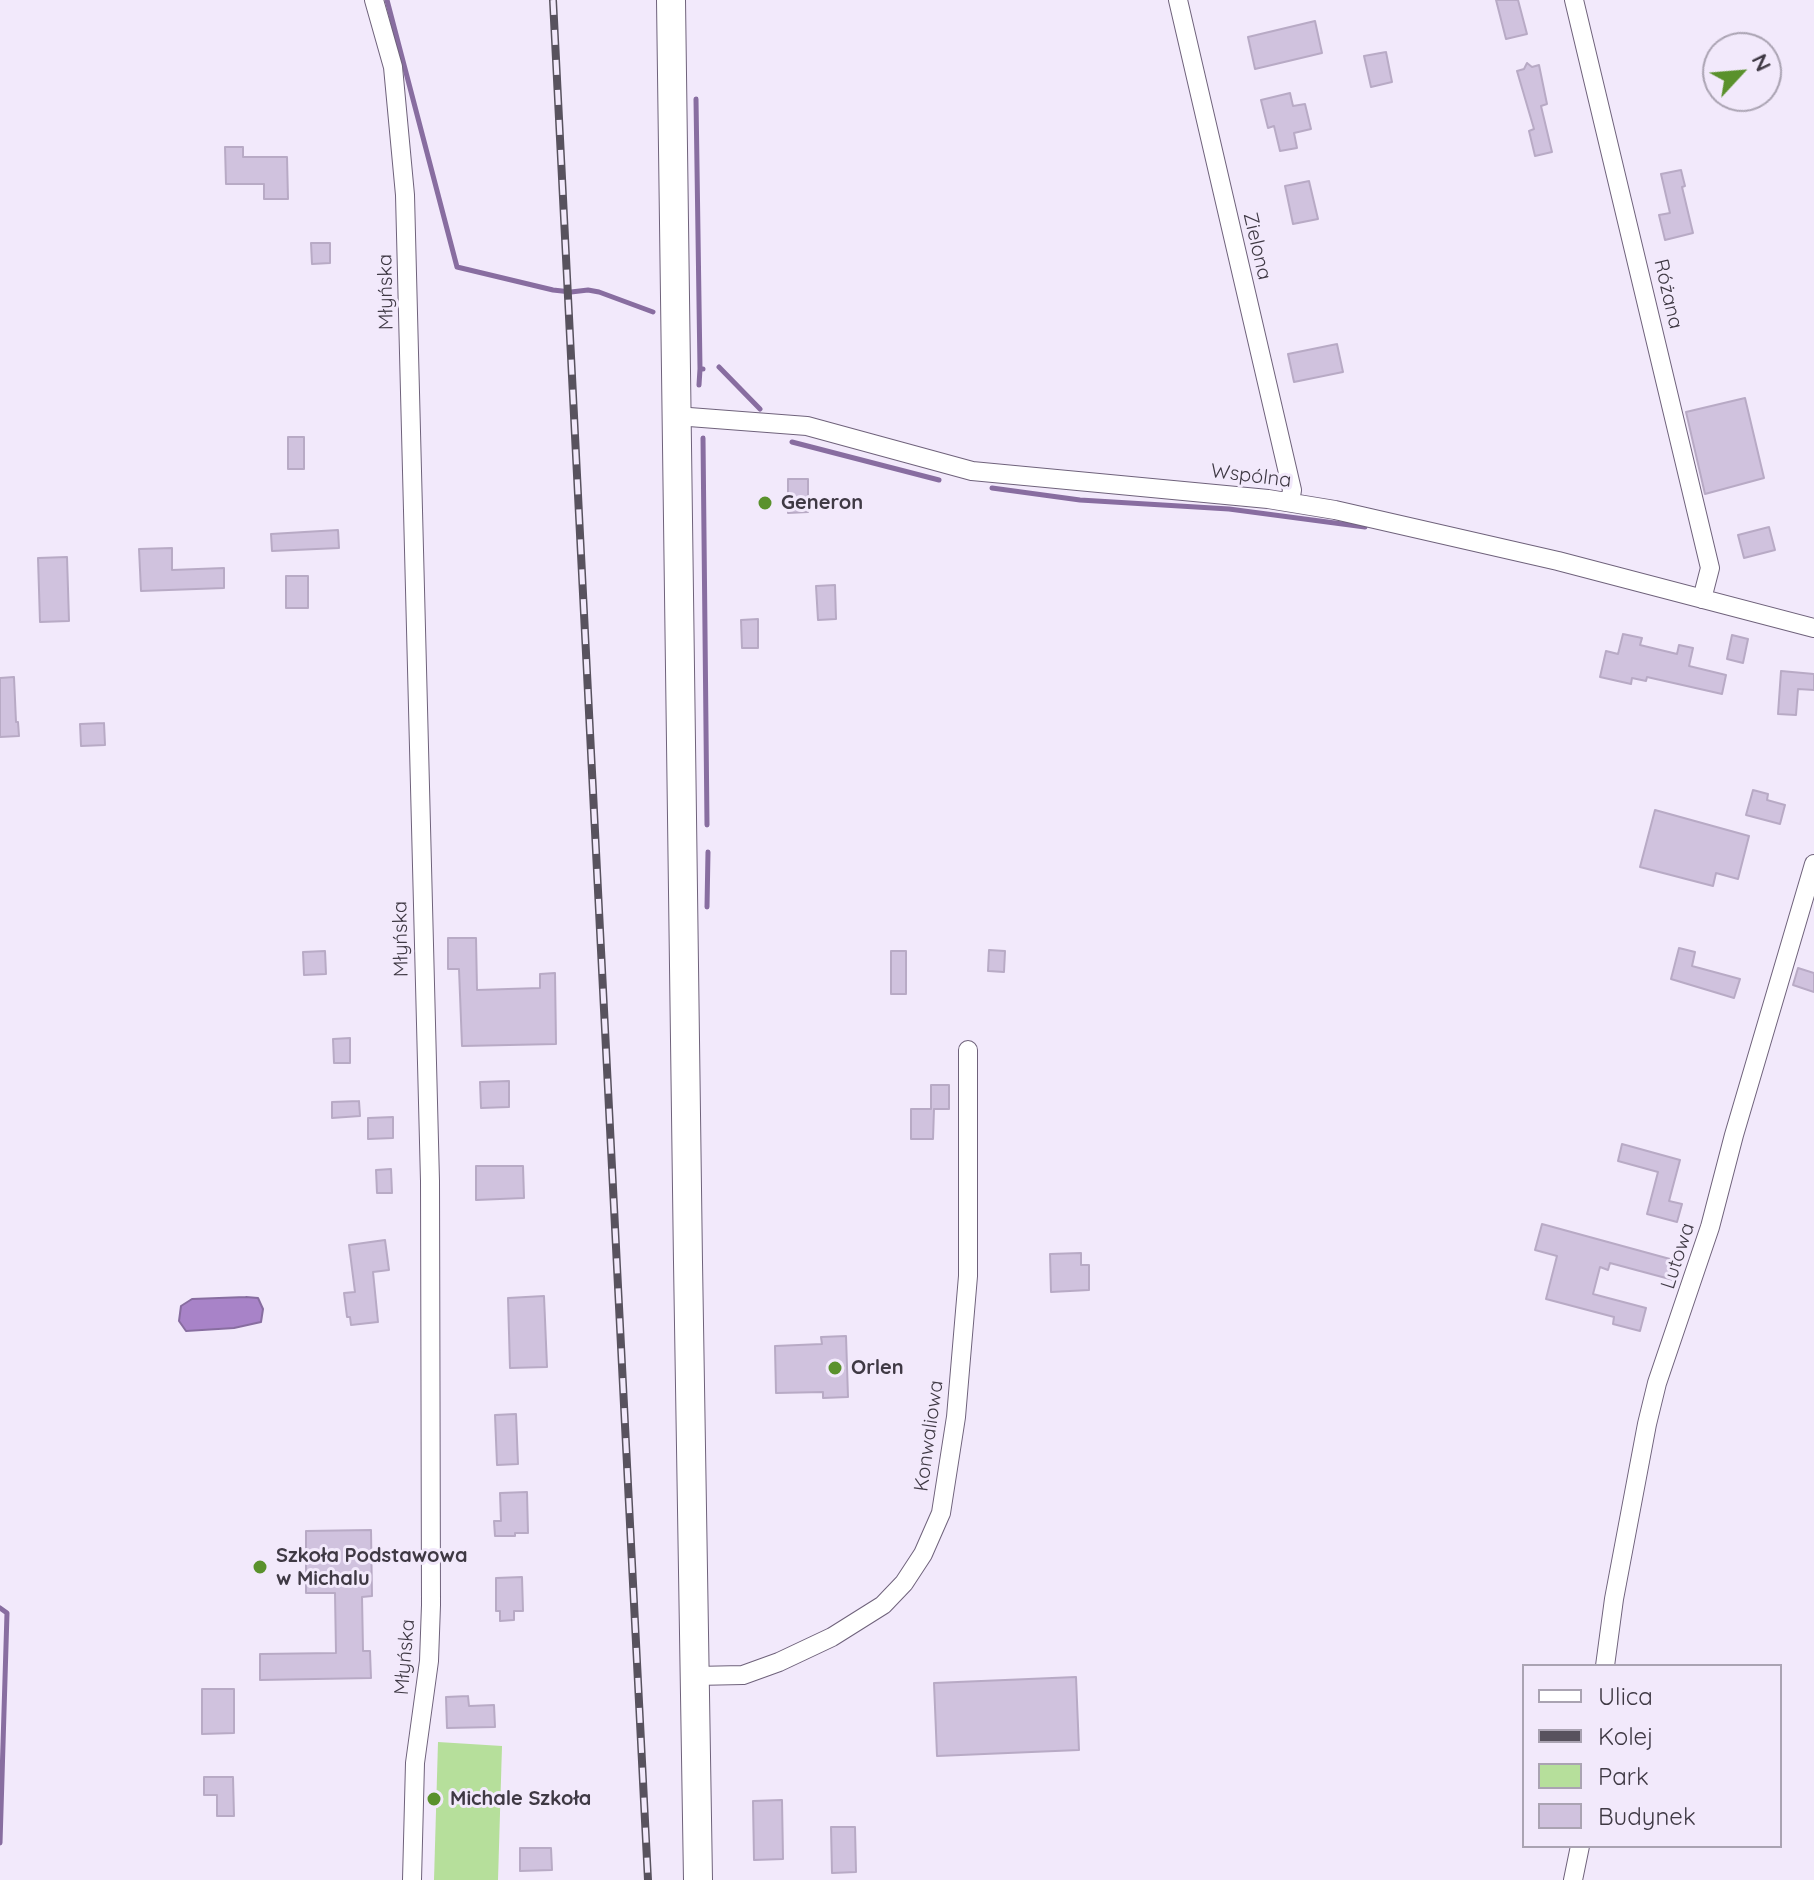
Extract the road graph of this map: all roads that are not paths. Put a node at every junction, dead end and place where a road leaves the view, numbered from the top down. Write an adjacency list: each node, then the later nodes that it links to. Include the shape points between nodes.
1 (374, 0): 14 (street, Młyńska, via 393,67 405,195 430,1181 431,1605 415,1763)
2 (671, 0): 5 (main road)
3 (1178, 0): 6 (street, Zielona, via 1292,490)
4 (1574, 0): 7 (street, Różana, via 1710,568)
5 (676, 416): 6 (street, Wspólna, via 807,426 972,471); 12 (main road)
6 (1290, 502): 7 (street, Wspólna, via 1413,526)
7 (1702, 599): 8 (street, Wspólna)
8 (1814, 628)
9 (1814, 864): 11 (street, Lutowa, via 1710,1227 1657,1383)
10 (968, 1050): 12 (street, Konwaliowa, via 968,1276 956,1417 941,1513 923,1554 883,1605 779,1662 743,1675)
11 (1605, 1664)
12 (695, 1676): 15 (main road)
13 (1580, 1848): 16 (street)
14 (412, 1880)
15 (698, 1880)
16 (1573, 1880)

